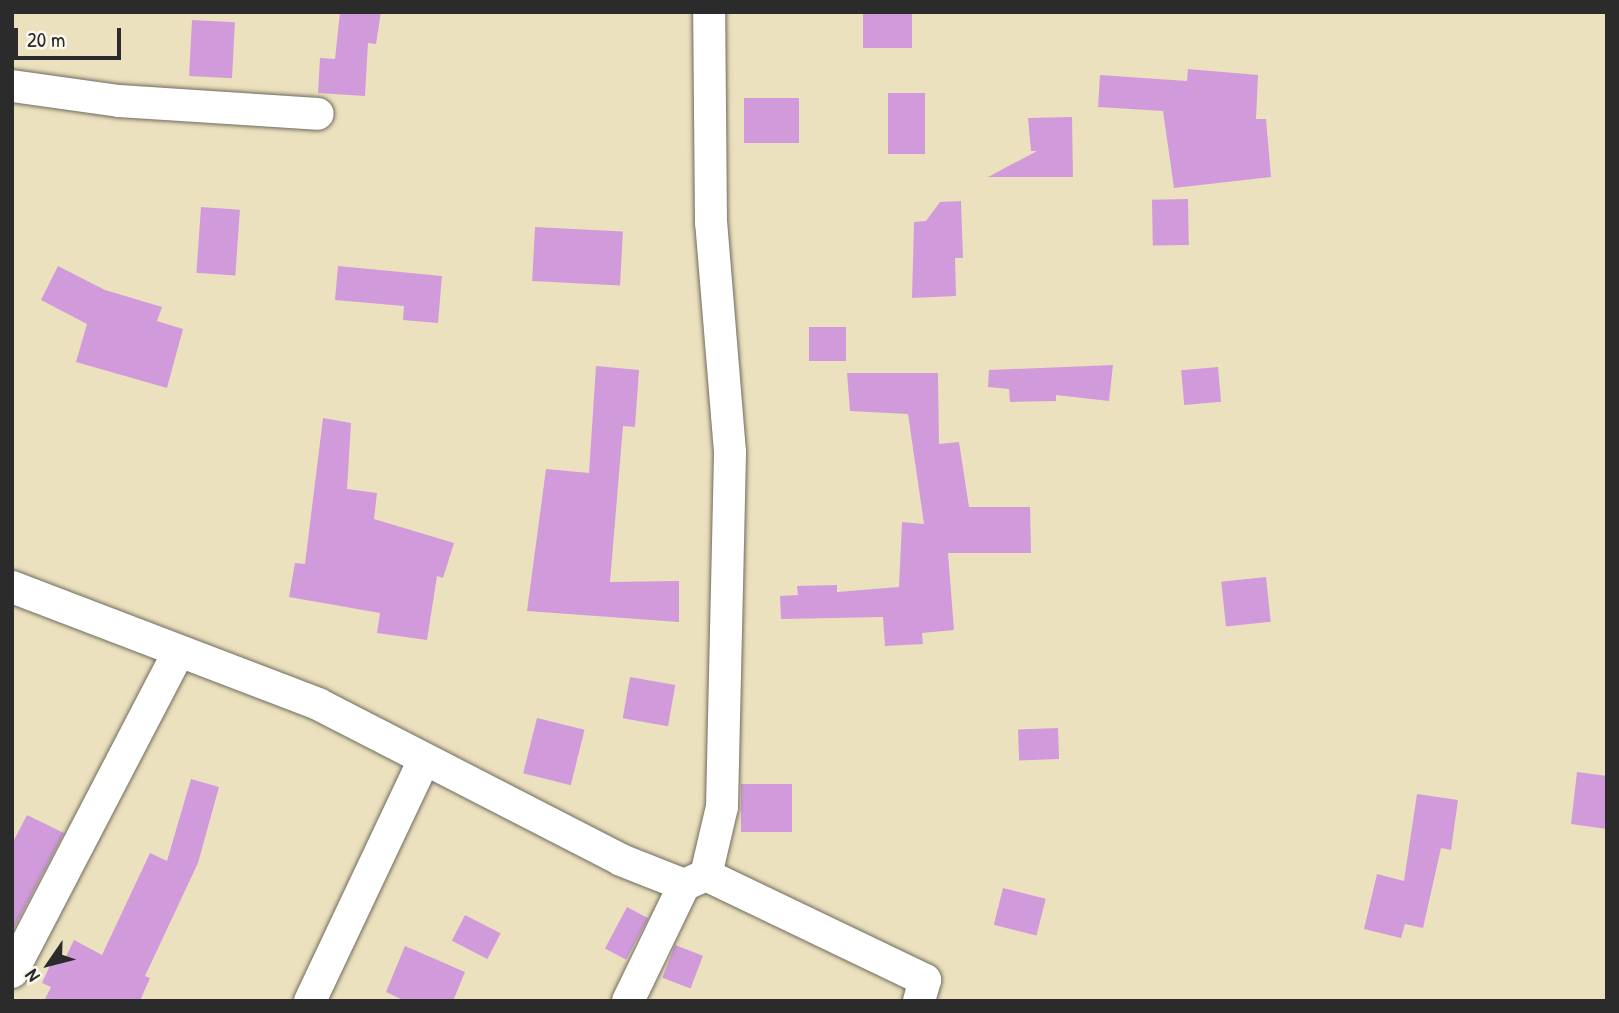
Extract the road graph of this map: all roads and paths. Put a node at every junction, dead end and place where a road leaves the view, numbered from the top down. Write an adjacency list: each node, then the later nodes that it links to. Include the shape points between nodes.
1 (709, 12): 7 (street, via 711,223 730,452 722,807)
2 (12, 86): 3 (street, via 119,101)
3 (318, 114)
4 (12, 587): 5 (street)
5 (178, 653): 6 (street, via 318,704); 8 (street)
6 (424, 761): 7 (street); 9 (street)
7 (695, 880): 10 (street); 11 (street, via 926,980)
8 (12, 972)
9 (310, 1001)
10 (628, 1001)
11 (919, 1001)

